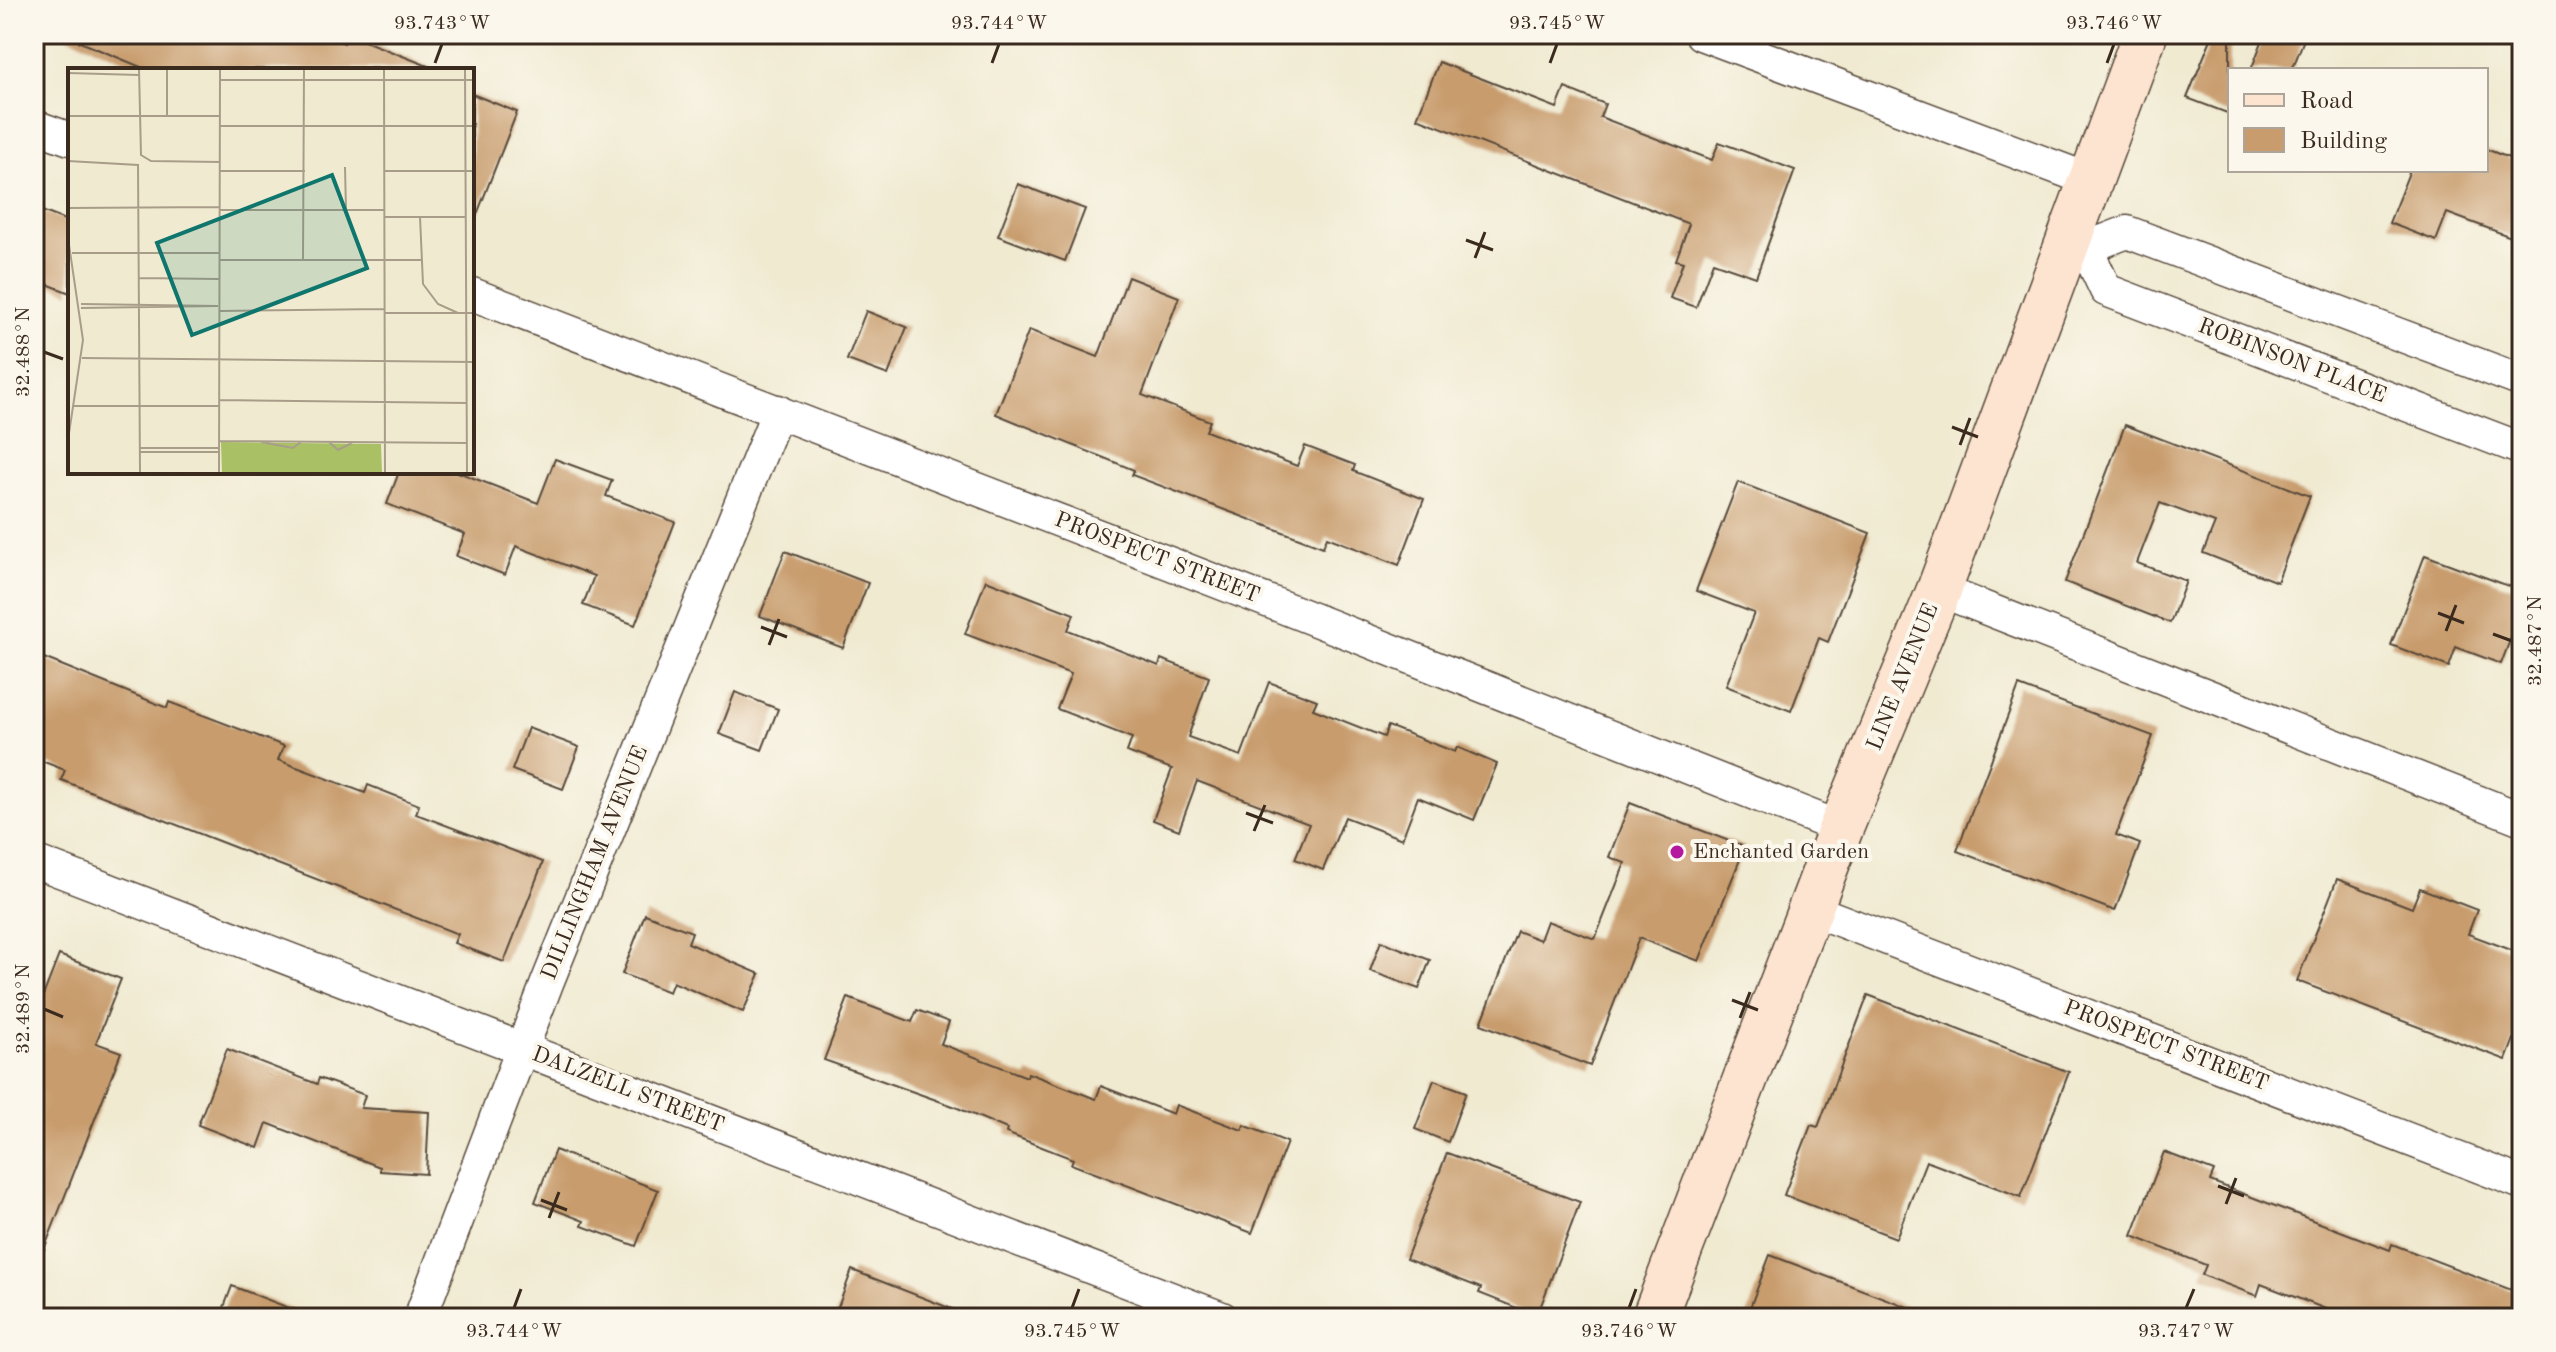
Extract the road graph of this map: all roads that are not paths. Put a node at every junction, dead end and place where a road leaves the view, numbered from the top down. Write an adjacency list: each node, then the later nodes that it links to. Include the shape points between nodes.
1 (1701, 34): 5 (street)
2 (2145, 34): 5 (main road, LINE AVENUE)
3 (34, 126): 4 (street)
4 (68, 138)
5 (2090, 180): 6 (main road, LINE AVENUE)
6 (2077, 244): 8 (street, via 2127,232); 10 (street, ROBINSON PLACE, via 2106,290); 11 (main road, LINE AVENUE)
7 (474, 295): 9 (street, PROSPECT STREET)
8 (2522, 381)
9 (778, 411): 13 (street, PROSPECT STREET); 16 (street, DILLINGHAM AVENUE)
10 (2522, 449)
11 (1939, 590): 12 (street); 13 (main road, LINE AVENUE)
12 (2522, 819)
13 (1841, 828): 15 (main road, LINE AVENUE)
14 (34, 861): 16 (street, DALZELL STREET)
15 (1810, 909): 17 (street, PROSPECT STREET); 20 (main road, LINE AVENUE)
16 (523, 1049): 18 (street, DILLINGHAM AVENUE); 19 (street, DALZELL STREET)
17 (2522, 1183)
18 (420, 1318)
19 (1222, 1318)
20 (1654, 1318)

